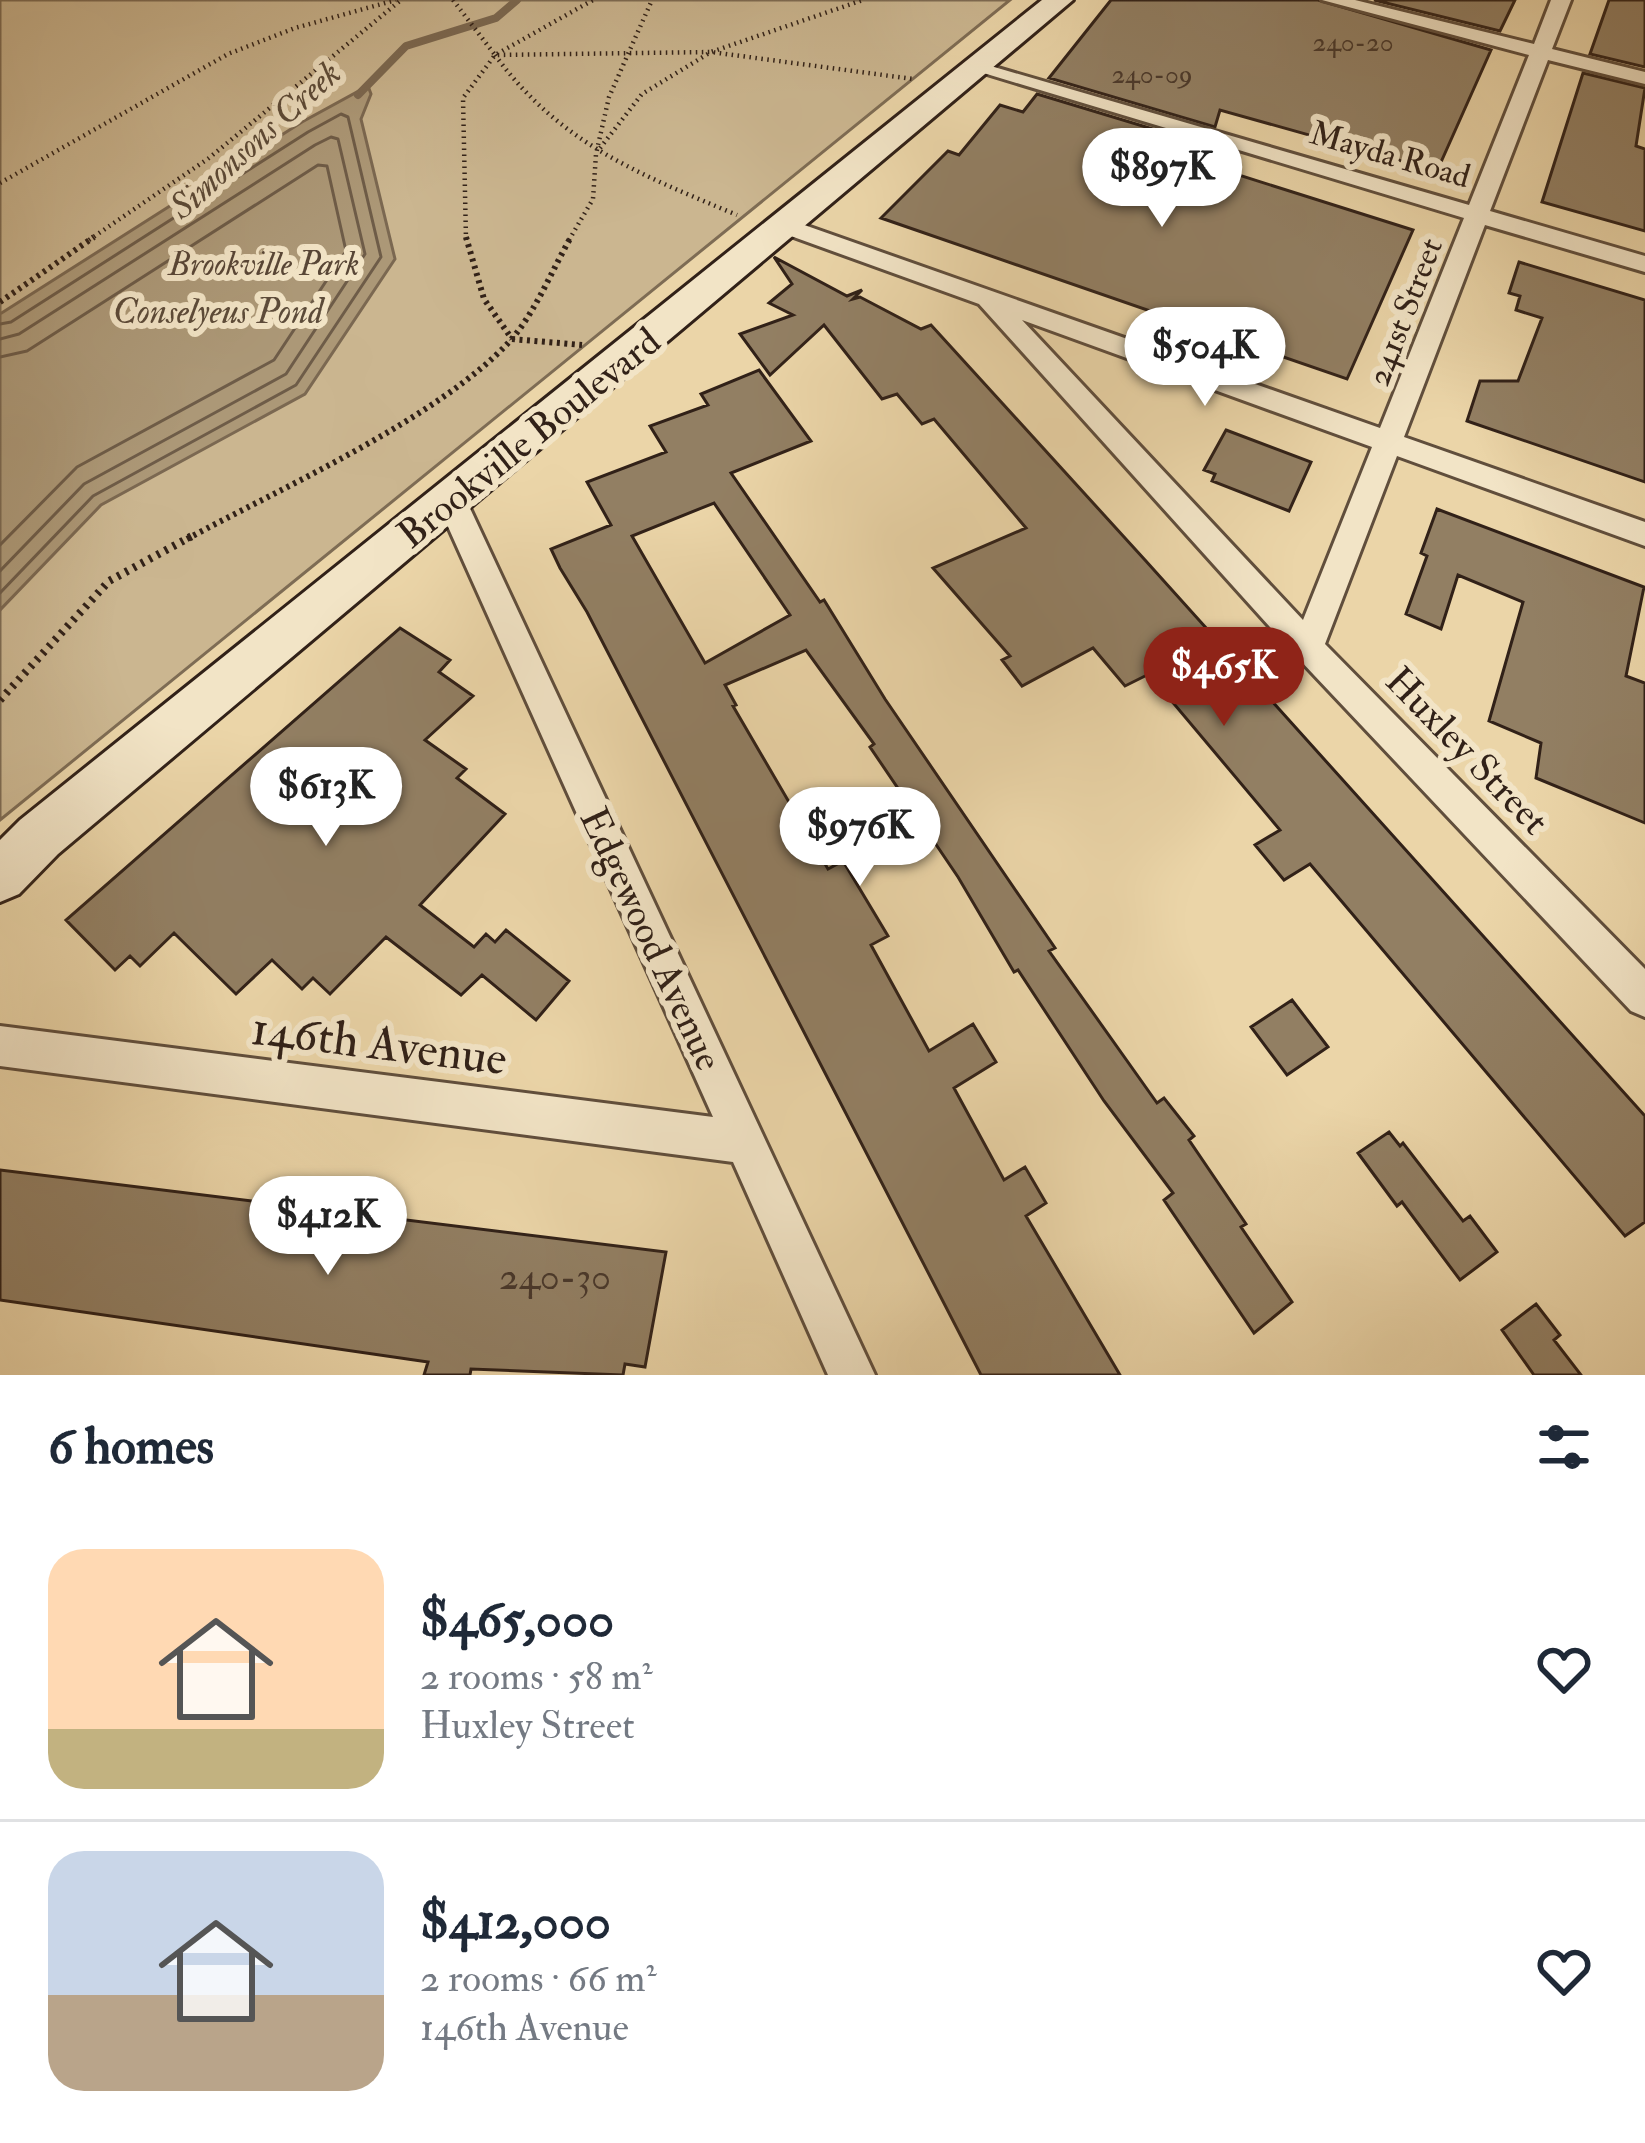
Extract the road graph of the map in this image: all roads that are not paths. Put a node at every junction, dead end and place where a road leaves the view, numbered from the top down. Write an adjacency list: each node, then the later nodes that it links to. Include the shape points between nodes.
1 (1059, 0): 5 (street, Brookville Boulevard)
2 (1332, 0): 4 (street)
3 (1561, 0): 4 (street, 241st Street)
4 (1541, 52): 6 (street); 7 (street, 241st Street)
5 (977, 68): 7 (street, Mayda Road); 8 (street, Brookville Boulevard)
6 (1645, 78)
7 (1478, 215): 9 (street, Mayda Road); 11 (street, 241st Street)
8 (784, 226): 10 (street); 12 (street, Brookville Boulevard)
9 (1645, 264)
10 (986, 297): 11 (street); 14 (street, Huxley Street)
11 (1390, 442): 13 (street); 14 (street, 241st Street)
12 (452, 502): 15 (street, Brookville Boulevard); 18 (street, Edgewood Avenue)
13 (1645, 534)
14 (1308, 647): 16 (street, Huxley Street)
15 (0, 876)
16 (1645, 997)
17 (0, 1046): 18 (street, 146th Avenue)
18 (745, 1142): 19 (street, Edgewood Avenue)
19 (852, 1375)

